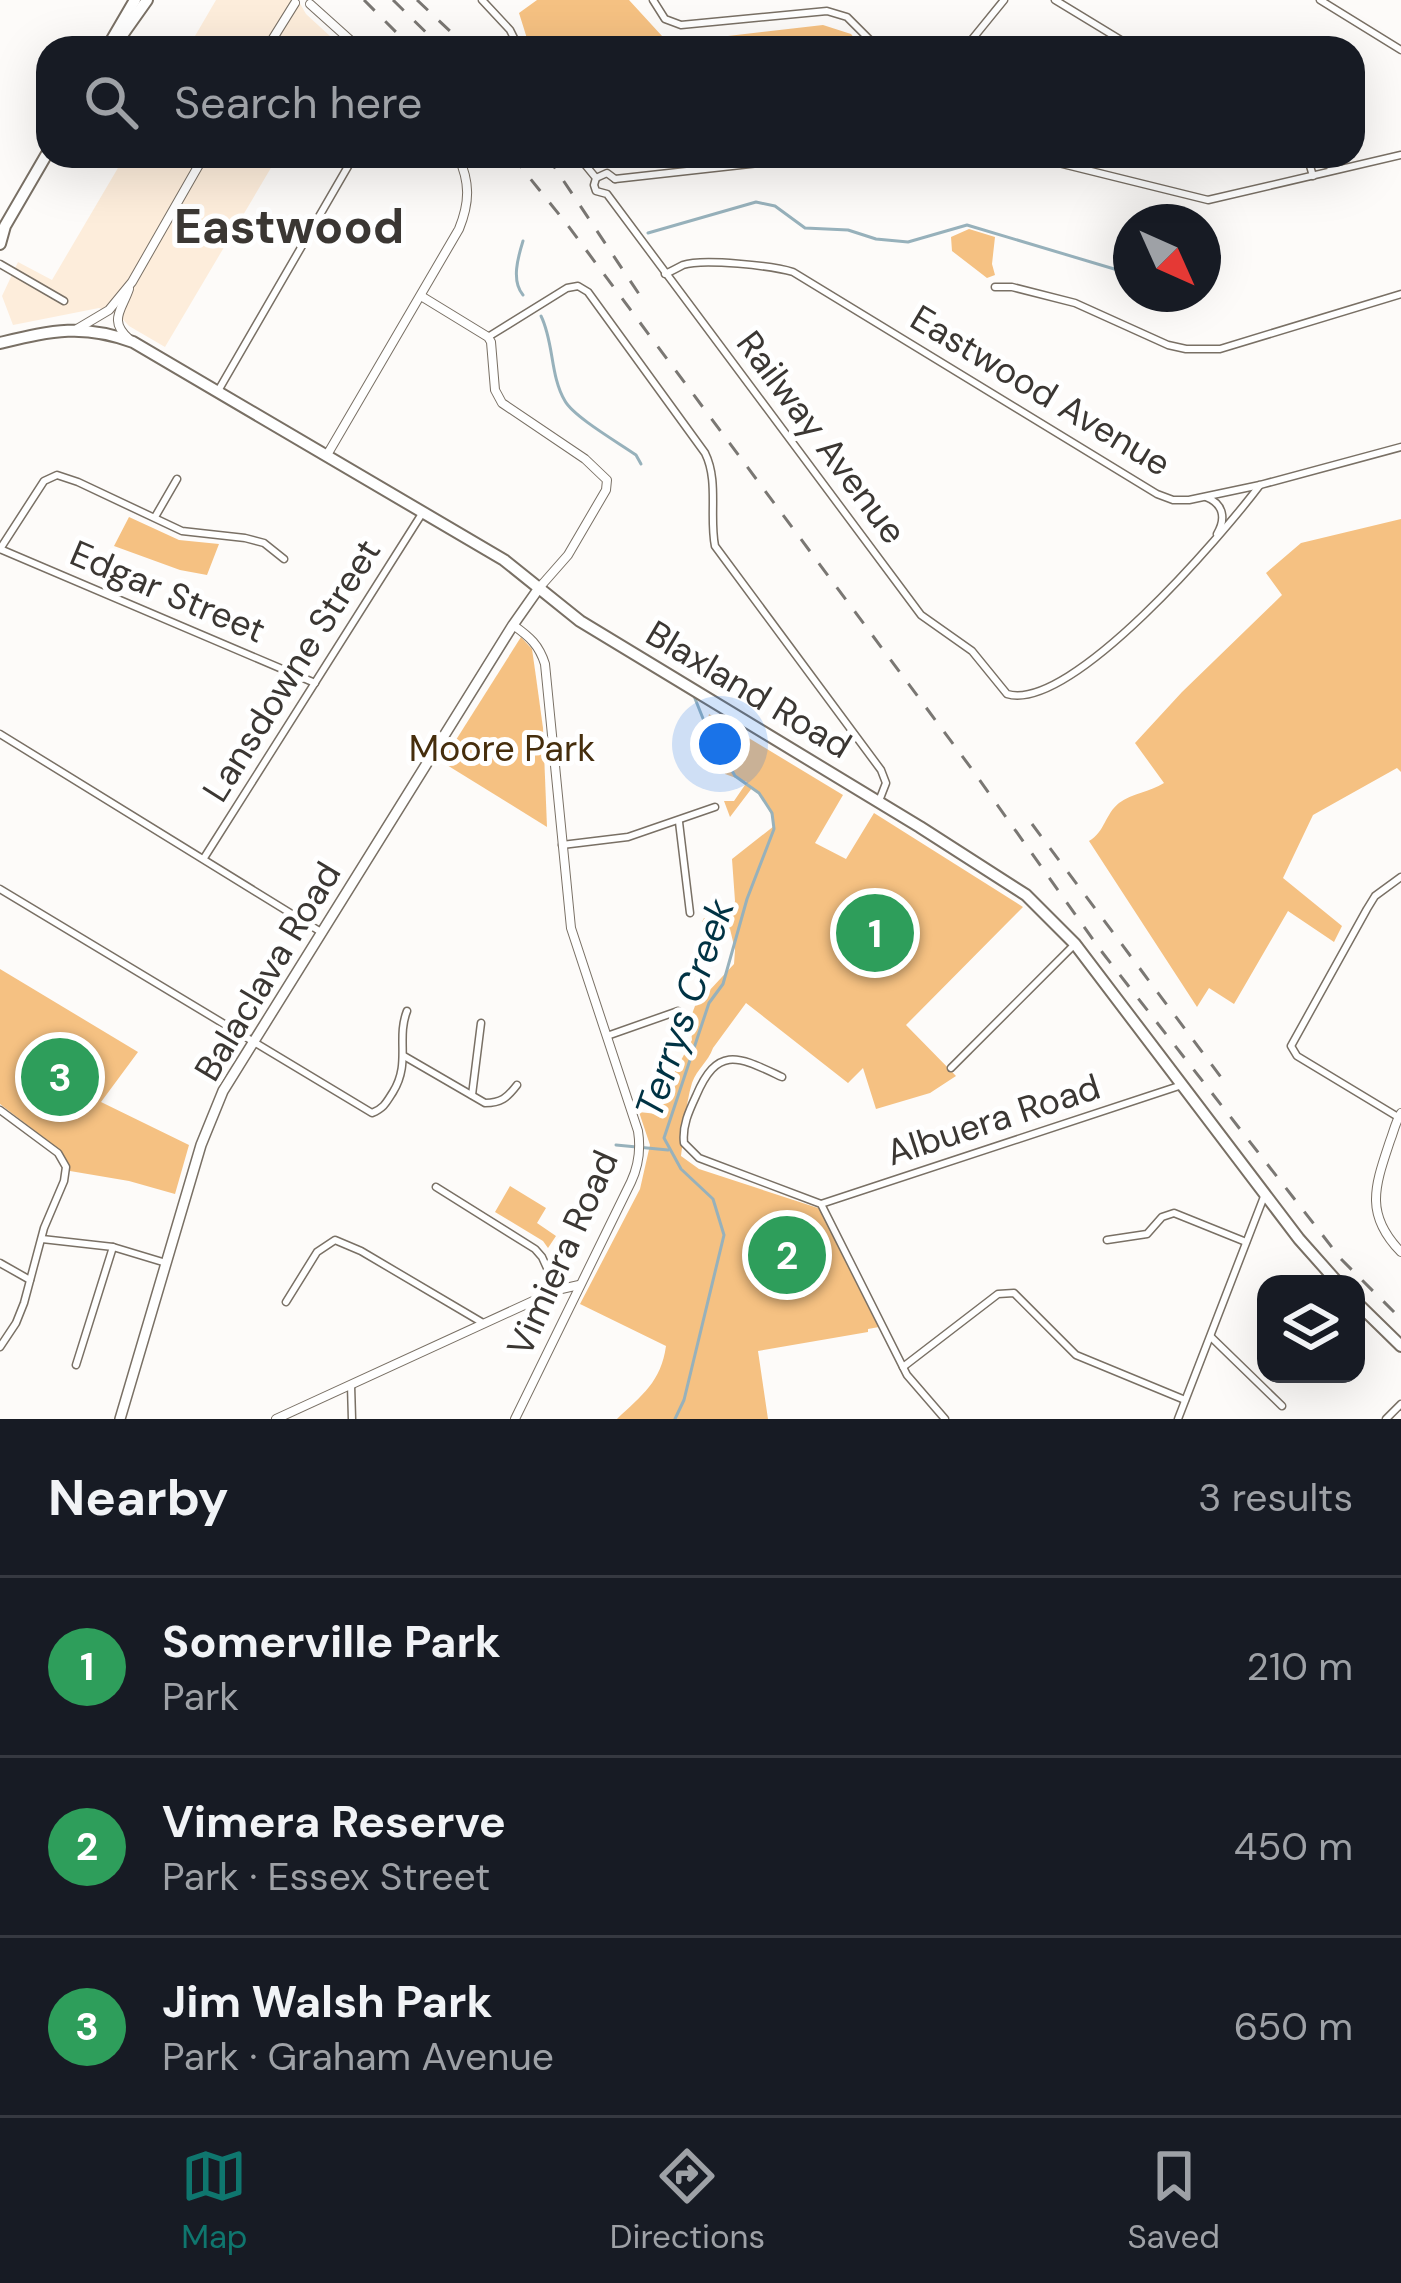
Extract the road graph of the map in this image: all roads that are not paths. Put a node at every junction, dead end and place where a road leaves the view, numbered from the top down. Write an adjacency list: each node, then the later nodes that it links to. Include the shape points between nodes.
1 (134, 0): 11 (main road)
2 (147, 0): 12 (main road)
3 (482, 0): 15 (street)
4 (652, 0): 10 (street, via 681,26)
5 (1004, 0): 17 (street)
6 (1055, 0): 18 (street)
7 (1320, 0): 19 (street)
8 (295, 2): 9 (street); 13 (street)
9 (311, 2): 14 (street)
10 (828, 6): 16 (street)
11 (116, 36)
12 (119, 36)
13 (274, 36)
14 (346, 36)
15 (512, 36)
16 (866, 36)
17 (975, 36)
18 (1114, 36)
19 (1401, 50)
20 (1401, 155): 21 (street)
21 (1365, 163)
22 (38, 168): 37 (main road)
23 (197, 168): 41 (street)
24 (347, 168): 50 (street)
25 (462, 168): 44 (street, via 468,188 460,229)
26 (588, 168): 34 (street)
27 (714, 168): 35 (street)
28 (1079, 168): 33 (street, via 1208,200)
29 (1311, 168): 33 (street)
30 (1333, 168): 32 (street)
31 (1346, 168): 32 (street)
32 (1337, 170): 33 (street)
33 (1313, 176)
34 (596, 178): 35 (street); 36 (street, via 596,191)
35 (615, 179): 36 (street)
36 (608, 194): 40 (street, Railway Avenue)
37 (2, 228): 38 (main road)
38 (0, 244)
39 (0, 264): 45 (street)
40 (665, 274): 55 (street, Eastwood Avenue, via 700,262 794,272 1157,494); 58 (street, Railway Avenue, via 921,616 973,651 1010,695 1076,672)
41 (132, 281): 46 (street, via 110,310); 49 (street, via 117,322)
42 (995, 287): 43 (street, via 1075,303 1186,349 1220,349)
43 (1401, 294)
44 (421, 296): 47 (street); 52 (street)
45 (64, 301)
46 (77, 329): 48 (main road, Blaxland Road); 49 (main road, Blaxland Road)
47 (488, 337): 61 (street, via 500,400 607,480); 65 (street, via 567,288 588,292 705,453 715,546 881,770)
48 (3, 339)
49 (133, 342): 50 (main road, Blaxland Road)
50 (218, 391): 52 (main road, Blaxland Road)
51 (1401, 447): 54 (street, Eastwood Avenue)
52 (327, 455): 56 (main road, Blaxland Road)
53 (177, 478): 57 (street)
54 (1260, 485): 55 (street, Eastwood Avenue); 58 (street)
55 (1200, 497): 58 (street, via 1223,515)
56 (423, 512): 61 (main road, Blaxland Road); 63 (street, Lansdowne Street)
57 (155, 518): 59 (street, via 57,475 44,481); 60 (street, via 182,531 264,543)
58 (1209, 548)
59 (0, 549): 63 (street, Edgar Street)
60 (284, 559)
61 (539, 588): 62 (main road, Balaclava Road); 65 (main road, Blaxland Road, via 580,622)
62 (513, 626): 68 (street, Vimiera Road, via 533,640 545,664); 73 (main road, Balaclava Road)
63 (315, 683): 69 (street, Lansdowne Street)
64 (0, 734): 69 (street)
65 (879, 802): 74 (main road, Blaxland Road, via 1027,895)
66 (715, 807): 67 (street)
67 (679, 822): 68 (street); 72 (street)
68 (562, 845): 78 (street, Vimiera Road, via 571,928)
69 (204, 858): 73 (street)
70 (1401, 877): 87 (street, via 1367,909 1291,1046)
71 (0, 889): 79 (street)
72 (690, 913)
73 (321, 932): 79 (main road, Balaclava Road)
74 (1075, 944): 81 (street); 84 (main road, Blaxland Road)
75 (407, 1011): 80 (street)
76 (678, 1011): 78 (street)
77 (481, 1023): 85 (street)
78 (607, 1036): 100 (street, Vimiera Road, via 639,1138 638,1167)
79 (252, 1042): 80 (street, via 372,1113 402,1076); 97 (main road, Balaclava Road, via 207,1129)
80 (404, 1056): 85 (street)
81 (951, 1068)
82 (782, 1076): 90 (street, via 740,1060 712,1066 688,1113 684,1143 699,1158)
83 (517, 1085): 85 (street, via 499,1103)
84 (1182, 1085): 89 (main road, Blaxland Road); 90 (street, Albuera Road)
85 (472, 1095)
86 (0, 1110): 91 (street, via 66,1167)
87 (1400, 1115): 95 (street, via 1376,1200 1382,1227)
88 (436, 1186): 101 (street, via 535,1250)
89 (1265, 1194): 93 (street); 98 (main road, Blaxland Road)
90 (821, 1204): 109 (street)
91 (42, 1239): 94 (street); 99 (street)
92 (1107, 1240): 93 (street, via 1147,1234 1174,1213)
93 (1246, 1242): 105 (street)
94 (112, 1247): 97 (street); 108 (street)
95 (1401, 1252)
96 (0, 1263): 99 (street)
97 (166, 1263): 114 (main road, Balaclava Road)
98 (1332, 1275)
99 (30, 1280): 107 (street)
100 (581, 1285): 101 (street); 117 (street, Vimiera Road)
101 (557, 1290): 104 (street)
102 (286, 1302): 104 (street, via 317,1252 335,1240)
103 (1365, 1311): 106 (main road)
104 (483, 1323): 110 (street)
105 (1211, 1337): 111 (street); 113 (street)
106 (1401, 1346)
107 (0, 1347)
108 (76, 1365)
109 (903, 1367): 111 (street, via 1009,1292 1076,1355); 118 (street)
110 (351, 1385): 115 (street); 116 (street)
111 (1185, 1400): 119 (street)
112 (1401, 1404): 120 (street)
113 (1282, 1406)
114 (120, 1419)
115 (276, 1419)
116 (352, 1419)
117 (514, 1419)
118 (945, 1419)
119 (1178, 1419)
120 (1387, 1419)

